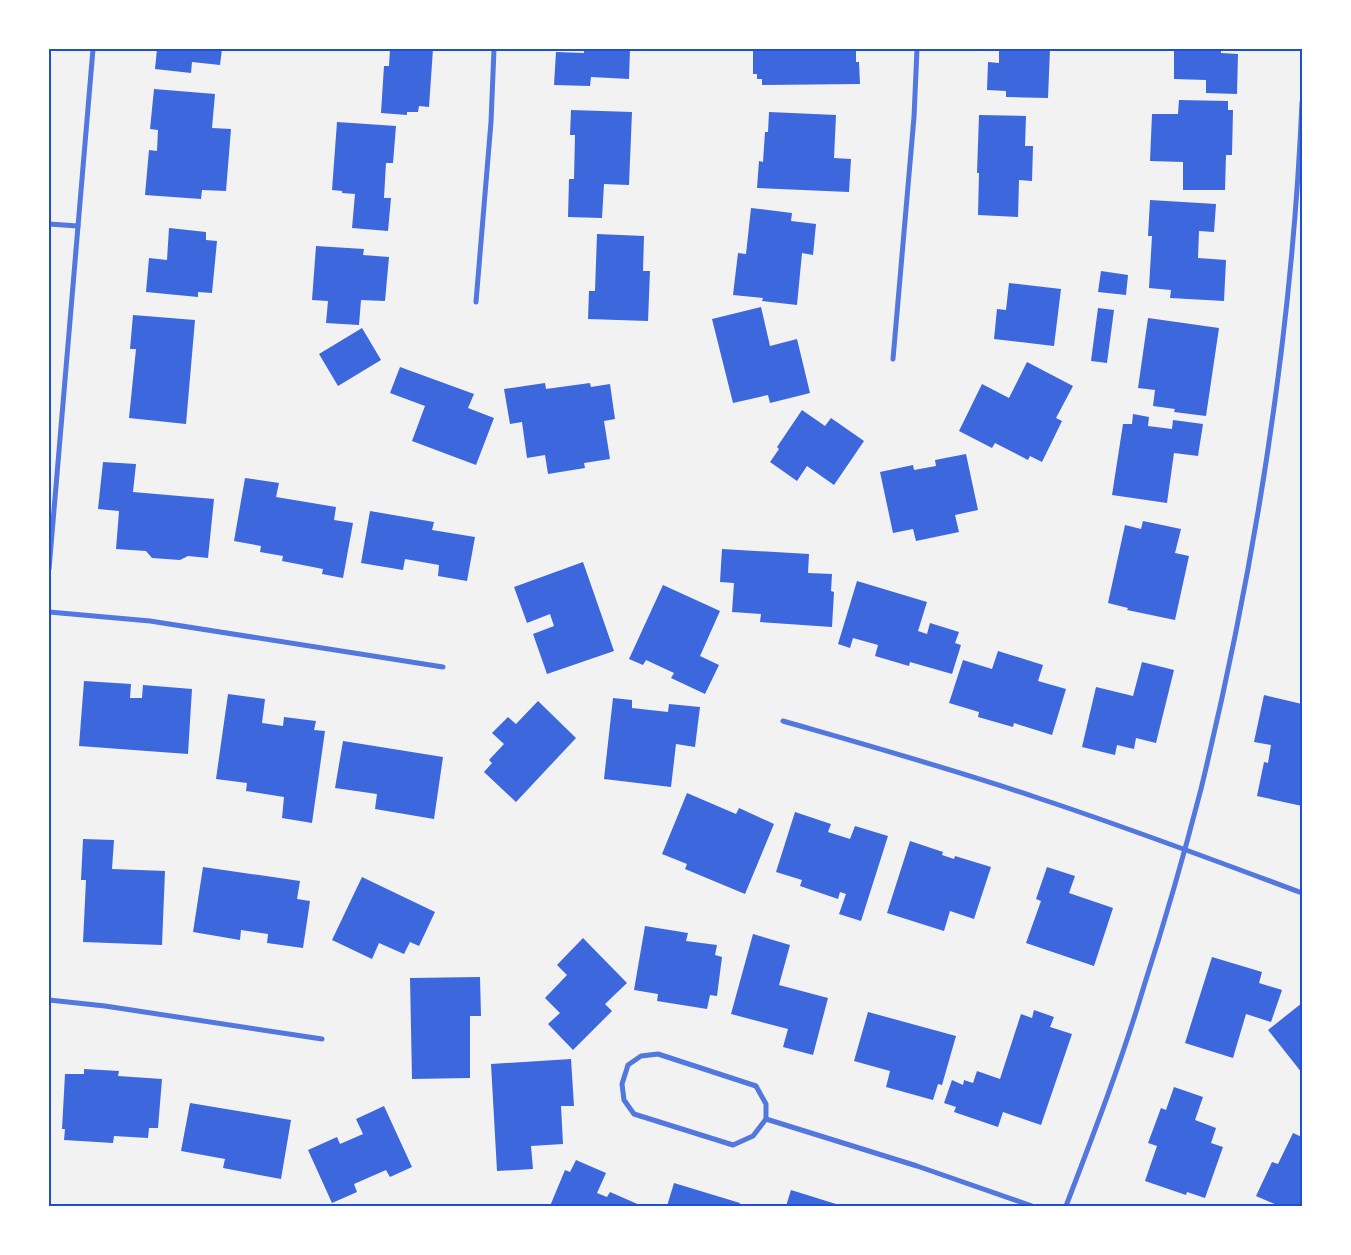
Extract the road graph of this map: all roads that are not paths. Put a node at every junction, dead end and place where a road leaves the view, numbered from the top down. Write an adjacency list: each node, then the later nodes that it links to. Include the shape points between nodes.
1 (93, 49): 6 (street)
2 (494, 49): 7 (street)
3 (917, 49): 8 (street)
4 (1302, 102): 13 (street, via 1290,275 1275,406 1252,553 1228,672)
5 (49, 224): 6 (street)
6 (78, 226): 9 (street)
7 (476, 302)
8 (894, 359)
9 (49, 569)
10 (49, 612): 11 (street, via 150,621)
11 (444, 667)
12 (783, 721): 13 (street, via 1041,799)
13 (1185, 849): 14 (street); 19 (street, via 1144,988)
14 (1302, 893)
15 (49, 1000): 16 (street)
16 (322, 1039)
17 (766, 1119): 17 (street, via 766,1104 756,1086 658,1054 641,1056 628,1065 622,1084 624,1100 634,1114 733,1145 752,1136); 18 (street)
18 (1032, 1206)
19 (1066, 1206)

